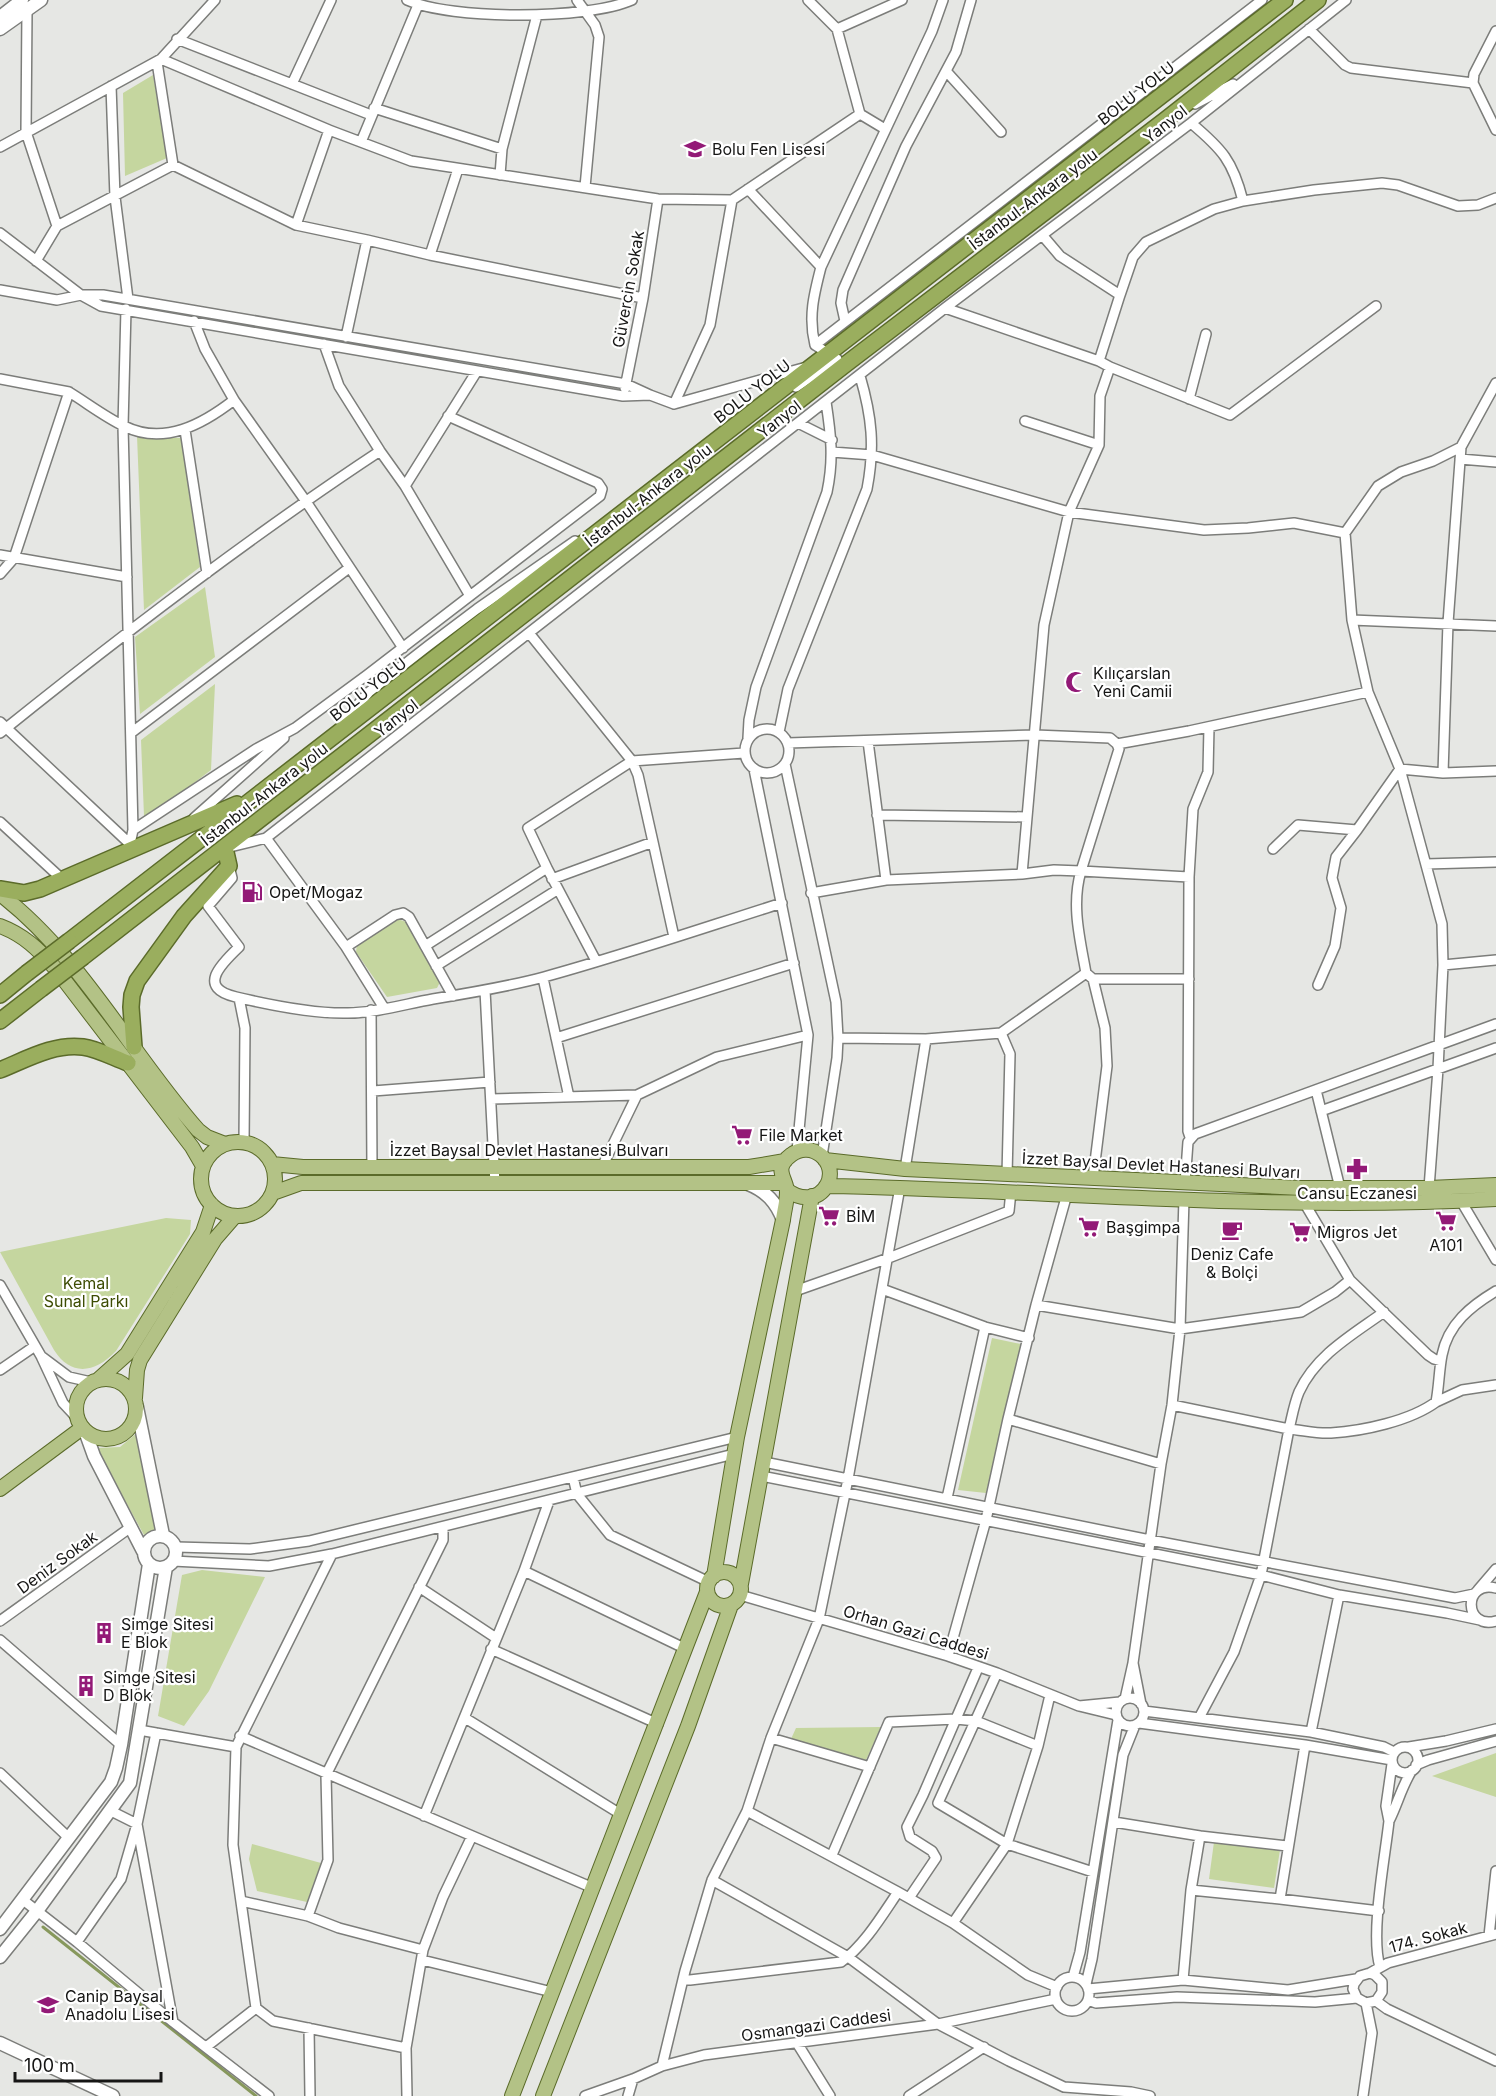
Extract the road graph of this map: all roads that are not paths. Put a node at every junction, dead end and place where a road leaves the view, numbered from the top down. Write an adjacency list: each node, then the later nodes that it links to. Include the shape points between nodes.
1 (41, 0): 15 (main road)
2 (214, 0): 24 (street)
3 (331, 0): 29 (street)
4 (407, 0): 16 (street)
5 (577, 0): 17 (street)
6 (632, 0): 17 (street)
7 (808, 0): 21 (street)
8 (902, 0): 21 (street)
9 (943, 0): 35 (street)
10 (971, 0): 26 (street, via 956,52)
11 (1262, 0): 69 (street)
12 (1285, 0): 133 (highway, BOLU YOLU)
13 (1318, 0): 33 (highway, İstanbul-Ankara yolu)
14 (1346, 0): 22 (street, Yanyol)
15 (25, 5): 19 (main road); 20 (main road); 38 (street)
16 (418, 5): 18 (street); 31 (street)
17 (586, 11): 18 (street); 46 (street, via 596,25 600,51)
18 (537, 15): 42 (street)
19 (0, 17)
20 (0, 29)
21 (837, 29): 32 (street)
22 (1308, 29): 27 (street, Yanyol); 28 (street, via 1351,68)
23 (1496, 31): 28 (street)
24 (177, 39): 25 (street); 29 (street)
25 (159, 61): 30 (street); 36 (street); 43 (street)
26 (946, 71): 39 (street); 69 (street, via 906,146 843,290)
27 (1251, 74): 33 (street); 34 (street, Yanyol)
28 (1473, 83): 37 (street)
29 (292, 84): 31 (street)
30 (111, 86): 38 (street); 48 (street)
31 (373, 111): 40 (street); 42 (street)
32 (860, 114): 35 (street); 47 (street)
33 (1164, 121): 151 (highway, İstanbul-Ankara yolu)
34 (1191, 123): 51 (street, via 1222,152 1234,172); 56 (street, Yanyol)
35 (885, 129): 60 (street)
36 (329, 130): 40 (street); 53 (street)
37 (1496, 130)
38 (26, 132): 41 (street); 54 (street)
39 (1001, 132)
40 (361, 142): 44 (street, via 411,161)
41 (0, 147)
42 (502, 149): 45 (street)
43 (173, 165): 48 (street); 53 (street)
44 (458, 169): 45 (street); 58 (street)
45 (500, 175): 46 (street)
46 (585, 187): 49 (street)
47 (748, 189): 50 (street); 60 (street)
48 (115, 197): 54 (street); 65 (street)
49 (658, 199): 50 (street); 64 (street, Güvercin Sokak)
50 (732, 200): 88 (street, via 710,325)
51 (1243, 201): 52 (street, via 1382,183 1458,206); 63 (street, via 1208,211 1146,242 1133,257)
52 (1494, 201)
53 (296, 225): 57 (street)
54 (57, 226): 59 (street)
55 (0, 233): 59 (street)
56 (1043, 236): 63 (street, via 1060,256); 67 (street, Yanyol)
57 (367, 240): 58 (street); 71 (street)
58 (430, 255): 64 (street)
59 (36, 261): 62 (street)
60 (821, 267): 73 (street, via 811,319)
61 (0, 290): 62 (street, via 57,300)
62 (81, 295): 65 (street, via 103,295)
63 (1120, 295): 75 (street)
64 (643, 298): 81 (street, Güvercin Sokak)
65 (127, 304): 68 (street); 71 (street); 92 (street)
66 (1377, 306): 85 (street, via 1230,415)
67 (945, 308): 75 (street); 78 (street, Yanyol)
68 (194, 321): 72 (street); 86 (street)
69 (845, 321): 73 (street)
70 (1206, 334): 85 (street)
71 (346, 337): 81 (street)
72 (324, 344): 77 (street); 97 (street, via 339,386)
73 (815, 345): 74 (street)
74 (837, 359): 88 (street); 118 (street, Yanyol)
75 (1099, 361): 76 (street)
76 (1110, 367): 85 (street); 95 (street, via 1100,396)
77 (477, 371): 83 (street); 89 (street)
78 (861, 376): 87 (street, Yanyol); 99 (street, via 869,406)
79 (0, 379): 82 (street)
80 (1496, 383): 96 (street)
81 (626, 384): 83 (street, Güvercin Sokak); 84 (street)
82 (69, 392): 92 (street); 107 (street)
83 (623, 396): 84 (street)
84 (650, 396): 88 (street)
85 (1189, 399)
86 (234, 400): 93 (street); 103 (street)
87 (825, 402): 91 (street, Yanyol); 94 (street)
88 (674, 404)
89 (448, 416): 102 (street); 112 (street, via 598,483 602,489 600,496)
90 (1026, 421): 95 (street)
91 (798, 423): 94 (street); 117 (street, Yanyol)
92 (123, 426): 93 (street, via 153,434); 111 (street)
93 (185, 430): 109 (street)
94 (832, 440): 98 (street)
95 (1099, 445): 104 (street)
96 (1461, 447): 100 (street); 105 (street, via 1378,486)
97 (380, 451): 102 (street); 103 (street)
98 (832, 452): 99 (street); 129 (street, via 827,492 756,687)
99 (872, 454): 104 (street); 126 (street, via 867,489 788,689)
100 (1460, 459): 101 (street); 114 (street)
101 (1496, 462)
102 (405, 486): 112 (street)
103 (305, 500): 108 (street); 109 (street)
104 (1069, 512): 105 (street, via 1204,530 1294,523); 128 (street, via 1044,625)
105 (1345, 533): 113 (street)
106 (0, 555): 107 (street)
107 (14, 558): 110 (street); 111 (street)
108 (349, 568): 119 (street); 127 (street)
109 (207, 573): 116 (street)
110 (0, 574)
111 (128, 576): 116 (street)
112 (470, 596): 119 (street)
113 (1352, 620): 114 (street); 122 (street)
114 (1448, 623): 115 (street); 140 (street)
115 (1496, 626)
116 (129, 630): 124 (street); 127 (street)
117 (529, 633): 135 (street); 148 (street, Yanyol)
118 (428, 646): 119 (street); 121 (street, Yanyol)
119 (403, 648): 120 (street)
120 (367, 675): 121 (street); 125 (street)
121 (369, 692): 133 (street, Yanyol)
122 (1368, 692): 123 (street); 138 (street)
123 (1209, 727): 132 (street); 159 (street, via 1208,772 1193,809)
124 (2, 728): 150 (street)
125 (295, 728): 145 (street); 147 (street, via 256,749)
126 (779, 732): 129 (street, via 764,729); 131 (street)
127 (131, 733): 147 (street)
128 (1035, 735): 130 (street); 132 (street, via 1110,738); 143 (street)
129 (748, 738): 134 (street)
130 (868, 741): 131 (street); 142 (street)
131 (788, 743): 136 (street)
132 (1117, 744): 157 (street, via 1118,755)
133 (321, 748): 141 (highway, BOLU YOLU)
134 (744, 753): 135 (street); 137 (street)
135 (632, 761): 149 (street); 156 (street, via 528,828)
136 (785, 764): 137 (street, via 772,772); 165 (street)
137 (753, 769): 167 (street)
138 (1400, 769): 140 (street); 146 (street); 154 (street)
139 (1496, 771): 140 (street)
140 (1443, 773)
141 (262, 793): 145 (highway); 182 (highway, BOLU YOLU, bridge)
142 (877, 814): 143 (street); 162 (street)
143 (1027, 817): 158 (street)
144 (0, 822): 161 (street)
145 (180, 830): 150 (highway)
146 (1357, 830): 152 (street, via 1298,825); 180 (street, via 1336,857 1332,878 1341,908 1335,946)
147 (134, 831): 150 (street)
148 (266, 838): 151 (street, Yanyol); 171 (street)
149 (653, 842): 160 (street); 169 (street)
150 (131, 847): 161 (highway)
151 (225, 848): 155 (highway); 187 (highway, İstanbul-Ankara yolu, bridge)
152 (1274, 849)
153 (1496, 862): 154 (street)
154 (1426, 864): 175 (street, via 1442,924)
155 (229, 866): 184 (street, via 232,878 208,906 239,947 219,970 215,987 221,994); 195 (highway, via 184,916 137,981 131,1007)
156 (547, 868): 160 (street); 170 (street)
157 (1081, 871): 158 (street); 159 (street); 177 (street, via 1076,887 1077,922)
158 (1022, 874): 162 (street)
159 (1189, 877): 179 (street)
160 (552, 879): 164 (street)
161 (63, 880): 163 (highway, via 24,893)
162 (886, 880): 165 (street)
163 (0, 889)
164 (557, 890): 173 (street); 176 (street)
165 (811, 893): 192 (street, via 836,1002)
166 (0, 894): 195 (main road, via 21,910 66,958)
167 (782, 903): 169 (street); 174 (street)
168 (0, 926): 197 (main road, via 32,943)
169 (674, 937): 173 (street)
170 (425, 946): 171 (street, via 403,913); 176 (street)
171 (346, 947): 185 (street)
172 (1496, 960): 175 (street)
173 (596, 962): 178 (street)
174 (794, 963): 190 (street); 191 (street)
175 (1443, 965): 194 (street)
176 (436, 966): 183 (street)
177 (1089, 976): 179 (street); 189 (street); 220 (street, via 1105,1028 1107,1066)
178 (543, 978): 181 (street); 191 (street)
179 (1189, 979): 207 (street)
180 (1318, 985)
181 (485, 990): 183 (street); 200 (street)
182 (0, 995)
183 (453, 996): 185 (street)
184 (239, 998): 186 (street, via 311,1011); 208 (street, via 245,1028)
185 (384, 1008): 186 (street)
186 (371, 1010): 202 (street)
187 (0, 1021)
188 (1496, 1024): 194 (street)
189 (1001, 1034): 193 (street); 219 (street, via 1010,1054)
190 (808, 1035): 203 (street, via 717,1057); 210 (street)
191 (556, 1038): 204 (street)
192 (838, 1038): 193 (street); 211 (street)
193 (926, 1039): 218 (street)
194 (1438, 1046): 198 (street); 201 (street)
195 (134, 1047): 209 (main road, via 201,1133)
196 (1496, 1048): 198 (street)
197 (128, 1063): 199 (highway, via 84,1047 69,1047); 214 (main road)
198 (1438, 1069): 206 (street); 229 (street)
199 (0, 1070)
200 (490, 1082): 202 (street); 205 (street)
201 (1316, 1090): 206 (street); 207 (street)
202 (373, 1091): 215 (street)
203 (637, 1095): 204 (street); 216 (street)
204 (569, 1097): 205 (street)
205 (491, 1099): 217 (street)
206 (1321, 1111): 228 (street)
207 (1190, 1137): 222 (street)
208 (244, 1142): 209 (main road); 213 (main road, via 258,1148)
209 (225, 1144): 214 (main road)
210 (797, 1151): 211 (main road, via 812,1150); 212 (main road)
211 (824, 1158): 218 (main road, İzzet Baysal Devlet Hastanesi Bulvarı); 226 (main road, via 830,1172)
212 (785, 1161): 216 (main road, İzzet Baysal Devlet Hastanesi Bulvarı, via 749,1167); 225 (main road, via 781,1176)
213 (273, 1164): 215 (main road, İzzet Baysal Devlet Hastanesi Bulvarı); 231 (main road)
214 (203, 1166): 238 (main road, via 201,1183)
215 (372, 1167): 217 (main road, İzzet Baysal Devlet Hastanesi Bulvarı)
216 (602, 1167): 217 (main road, İzzet Baysal Devlet Hastanesi Bulvarı)
217 (494, 1168): 223 (street)
218 (905, 1169): 219 (main road, İzzet Baysal Devlet Hastanesi Bulvarı)
219 (1007, 1175): 220 (main road, İzzet Baysal Devlet Hastanesi Bulvarı)
220 (1093, 1178): 222 (main road, İzzet Baysal Devlet Hastanesi Bulvarı)
221 (741, 1182): 223 (main road, İzzet Baysal Devlet Hastanesi Bulvarı); 225 (main road, İzzet Baysal Devlet Hastanesi Bulvarı); 240 (main road, via 766,1194)
222 (1185, 1183): 228 (main road, İzzet Baysal Devlet Hastanesi Bulvarı)
223 (495, 1184): 231 (main road, İzzet Baysal Devlet Hastanesi Bulvarı, via 301,1183)
224 (1496, 1185): 229 (main road, İzzet Baysal Devlet Hastanesi Bulvarı)
225 (785, 1186): 233 (main road, via 800,1197); 240 (main road)
226 (826, 1186): 227 (main road, İzzet Baysal Devlet Hastanesi Bulvarı); 233 (main road)
227 (900, 1187): 230 (main road, İzzet Baysal Devlet Hastanesi Bulvarı); 241 (street)
228 (1340, 1188): 229 (main road, İzzet Baysal Devlet Hastanesi Bulvarı)
229 (1429, 1188)
230 (1011, 1191): 232 (main road, İzzet Baysal Devlet Hastanesi Bulvarı); 241 (street, via 1009,1211)
231 (273, 1193): 239 (main road, via 256,1211)
232 (1067, 1194): 234 (main road, İzzet Baysal Devlet Hastanesi Bulvarı); 248 (street)
233 (812, 1196): 246 (main road)
234 (1184, 1199): 237 (main road, İzzet Baysal Devlet Hastanesi Bulvarı); 251 (street)
235 (1496, 1200): 236 (main road, İzzet Baysal Devlet Hastanesi Bulvarı)
236 (1461, 1201): 237 (main road, İzzet Baysal Devlet Hastanesi Bulvarı); 242 (street)
237 (1305, 1204): 243 (street)
238 (212, 1205): 239 (main road); 257 (main road, via 202,1232 127,1354)
239 (235, 1216): 259 (main road, via 215,1239 140,1360)
240 (783, 1220): 265 (main road)
241 (886, 1259): 245 (street); 246 (street)
242 (1496, 1260)
243 (1350, 1280): 249 (street); 251 (street, via 1301,1312)
244 (0, 1285): 253 (street)
245 (882, 1289): 250 (street); 270 (street)
246 (795, 1290): 268 (main road)
247 (1496, 1291): 255 (street, via 1473,1305 1457,1322 1446,1342)
248 (1036, 1305): 251 (street); 252 (street)
249 (1384, 1312): 255 (street, via 1428,1355); 264 (street, via 1317,1363 1299,1393)
250 (986, 1327): 252 (street); 274 (street)
251 (1180, 1329): 261 (street)
252 (1029, 1338): 262 (street)
253 (35, 1346): 254 (street); 256 (street)
254 (41, 1356): 257 (street, via 69,1377); 263 (street, via 63,1403)
255 (1442, 1361): 260 (street)
256 (0, 1370)
257 (95, 1381): 259 (main road, via 117,1380 130,1390); 263 (main road, via 77,1398)
258 (1496, 1385): 260 (street, via 1462,1390)
259 (136, 1402): 263 (main road, via 133,1423 121,1436 100,1439); 280 (main road)
260 (1436, 1402): 264 (street, via 1424,1411 1346,1431)
261 (1172, 1405): 264 (street); 267 (street)
262 (1008, 1419): 267 (street); 276 (street)
263 (81, 1426): 271 (main road); 278 (main road)
264 (1289, 1429): 286 (street)
265 (737, 1437): 266 (main road); 269 (street)
266 (734, 1454): 273 (street); 292 (main road)
267 (1161, 1464): 281 (street)
268 (763, 1469): 270 (street); 272 (street); 296 (main road)
269 (573, 1477): 273 (street); 282 (street, via 286,1545 250,1549)
270 (848, 1479): 272 (street); 274 (street)
271 (0, 1489)
272 (845, 1492): 277 (street); 298 (street)
273 (577, 1494): 275 (street); 292 (street, via 610,1535)
274 (947, 1498): 276 (street)
275 (549, 1501): 279 (street); 290 (street)
276 (989, 1508): 277 (street); 281 (street)
277 (986, 1520): 285 (street); 306 (street)
278 (131, 1527): 283 (main road); 300 (street, Deniz Sokak)
279 (443, 1527): 284 (street); 293 (street, via 443,1540)
280 (163, 1535): 282 (main road); 283 (main road, via 149,1539)
281 (1150, 1540): 285 (street); 286 (street)
282 (176, 1547): 288 (main road)
283 (143, 1551): 287 (main road)
284 (332, 1554): 288 (street, via 269,1566); 325 (street)
285 (1148, 1554): 291 (street); 307 (street)
286 (1263, 1561): 291 (street); 295 (street, via 1455,1598)
287 (149, 1564): 288 (main road, via 157,1568); 328 (main road)
288 (170, 1564): 322 (main road)
289 (1496, 1569): 295 (street)
290 (524, 1571): 302 (street); 305 (street)
291 (1261, 1575): 297 (street); 316 (street, via 1234,1652)
292 (710, 1583): 296 (main road, via 712,1602 717,1605); 296 (main road, via 722,1572 728,1572 738,1578); 305 (main road)
293 (419, 1587): 302 (street); 337 (street)
294 (1496, 1588): 295 (street, via 1489,1586)
295 (1476, 1592): 299 (street, via 1472,1611)
296 (737, 1595): 298 (street, Orhan Gazi Caddesi); 404 (main road)
297 (1339, 1595): 299 (street); 323 (street)
298 (819, 1618): 306 (street, Orhan Gazi Caddesi); 326 (street)
299 (1480, 1620): 301 (street)
300 (0, 1621)
301 (1496, 1621)
302 (496, 1638): 304 (street)
303 (0, 1640): 328 (street)
304 (491, 1649): 314 (street); 319 (street)
305 (686, 1649): 319 (main road)
306 (948, 1656): 308 (street, Orhan Gazi Caddesi)
307 (1133, 1663): 311 (street); 313 (street)
308 (978, 1668): 309 (street, Orhan Gazi Caddesi); 317 (street)
309 (997, 1673): 310 (street, Orhan Gazi Caddesi); 318 (street)
310 (1050, 1695): 312 (street, Orhan Gazi Caddesi); 330 (street)
311 (1123, 1701): 312 (street); 313 (street, via 1135,1699); 315 (street, via 1116,1708)
312 (1079, 1706): 315 (street, Orhan Gazi Caddesi)
313 (1143, 1707): 316 (street); 320 (street)
314 (465, 1718): 342 (street); 343 (street)
315 (1117, 1718): 320 (street, via 1126,1726); 354 (street)
316 (1199, 1718): 323 (street)
317 (956, 1719): 318 (street); 334 (street, via 889,1722); 338 (street)
318 (976, 1721): 330 (street); 339 (street)
319 (658, 1724): 342 (main road)
320 (1137, 1724): 329 (street); 345 (street, via 1123,1755)
321 (1496, 1729): 332 (street)
322 (139, 1730): 324 (street); 340 (main road, via 130,1784)
323 (1311, 1732): 333 (street, via 1384,1747)
324 (156, 1733): 331 (street); 346 (street)
325 (240, 1736): 331 (street); 337 (street)
326 (771, 1738): 334 (street); 341 (street)
327 (1496, 1741): 335 (street, via 1428,1760)
328 (121, 1745): 349 (main road, via 111,1782)
329 (1305, 1745): 333 (street); 351 (street)
330 (1038, 1746): 350 (street)
331 (236, 1747): 362 (street, via 233,1845)
332 (1409, 1748): 333 (street, via 1400,1748); 335 (street, via 1417,1756)
333 (1393, 1759): 335 (street, via 1401,1772); 344 (street, via 1386,1806)
334 (870, 1767): 352 (street)
335 (1414, 1768): 344 (street, via 1401,1786)
336 (0, 1773): 349 (street)
337 (326, 1775): 343 (street); 365 (street, via 328,1860)
338 (923, 1795): 339 (street); 359 (street, via 907,1832 936,1858)
339 (938, 1803): 350 (street)
340 (111, 1811): 346 (street); 363 (main road)
341 (747, 1811): 352 (street); 355 (street)
342 (622, 1815): 356 (main road)
343 (424, 1816): 347 (street)
344 (1389, 1821): 364 (street)
345 (1114, 1822): 348 (street); 380 (street)
346 (136, 1824): 369 (street, via 121,1879); 386 (street)
347 (472, 1836): 356 (street); 371 (street, via 443,1897)
348 (1200, 1836): 351 (street); 357 (street)
349 (69, 1838): 361 (main road)
350 (1007, 1844): 354 (street); 366 (street)
351 (1287, 1846): 360 (street)
352 (832, 1855): 358 (street)
353 (1496, 1871): 368 (street)
354 (1093, 1872): 375 (street)
355 (712, 1880): 372 (street); 376 (street)
356 (593, 1888): 381 (main road)
357 (1191, 1890): 360 (street); 378 (street)
358 (898, 1892): 359 (street); 372 (street)
359 (909, 1898): 366 (street)
360 (1280, 1899): 364 (street)
361 (23, 1900): 363 (street); 367 (main road)
362 (241, 1901): 365 (street); 385 (street)
363 (37, 1911): 369 (street); 370 (main road)
364 (1379, 1911): 373 (street)
365 (308, 1916): 371 (street)
366 (953, 1923): 379 (street, via 1028,1975)
367 (0, 1929)
368 (1492, 1935): 373 (street, 174. Sokak)
369 (77, 1942): 386 (street)
370 (2, 1952)
371 (422, 1955): 381 (street); 393 (street)
372 (848, 1957): 376 (street, via 836,1963); 387 (street)
373 (1380, 1967): 374 (street, 174. Sokak)
374 (1370, 1973): 377 (street); 384 (street, via 1382,1982 1383,1992)
375 (1073, 1977): 379 (street); 380 (street)
376 (683, 1979): 395 (street)
377 (1356, 1979): 378 (street, via 1281,1990); 384 (street, via 1353,1989)
378 (1183, 1980): 380 (street)
379 (1057, 1987): 382 (street)
380 (1087, 1987): 383 (street)
381 (552, 1992): 403 (main road)
382 (1056, 2000): 383 (street, via 1062,2008 1072,2011 1082,2008); 387 (street, Osmangazi Caddesi)
383 (1088, 2000): 384 (street, via 1096,2003 1197,1997)
384 (1367, 2000): 394 (street); 411 (street, via 1372,2033)
385 (256, 2008): 388 (street, via 273,2021); 391 (street)
386 (173, 2022): 391 (street)
387 (938, 2024): 390 (street, Osmangazi Caddesi); 392 (street)
388 (309, 2028): 393 (street); 401 (street)
389 (0, 2043): 399 (main road)
390 (797, 2043): 395 (street, Osmangazi Caddesi, via 704,2055); 407 (street)
391 (206, 2047): 400 (street)
392 (984, 2047): 397 (street); 408 (street)
393 (406, 2048): 402 (street)
394 (1496, 2061)
395 (662, 2066): 396 (street, Osmangazi Caddesi)
396 (633, 2079): 405 (street, Osmangazi Caddesi); 406 (street)
397 (1074, 2089): 398 (street); 409 (street)
398 (1132, 2094): 410 (street)
399 (113, 2096)
400 (269, 2096)
401 (310, 2096)
402 (407, 2096)
403 (512, 2096)
404 (543, 2096)
405 (585, 2096)
406 (628, 2096)
407 (830, 2096)
408 (909, 2096)
409 (1065, 2096)
410 (1150, 2096)
411 (1363, 2096)

